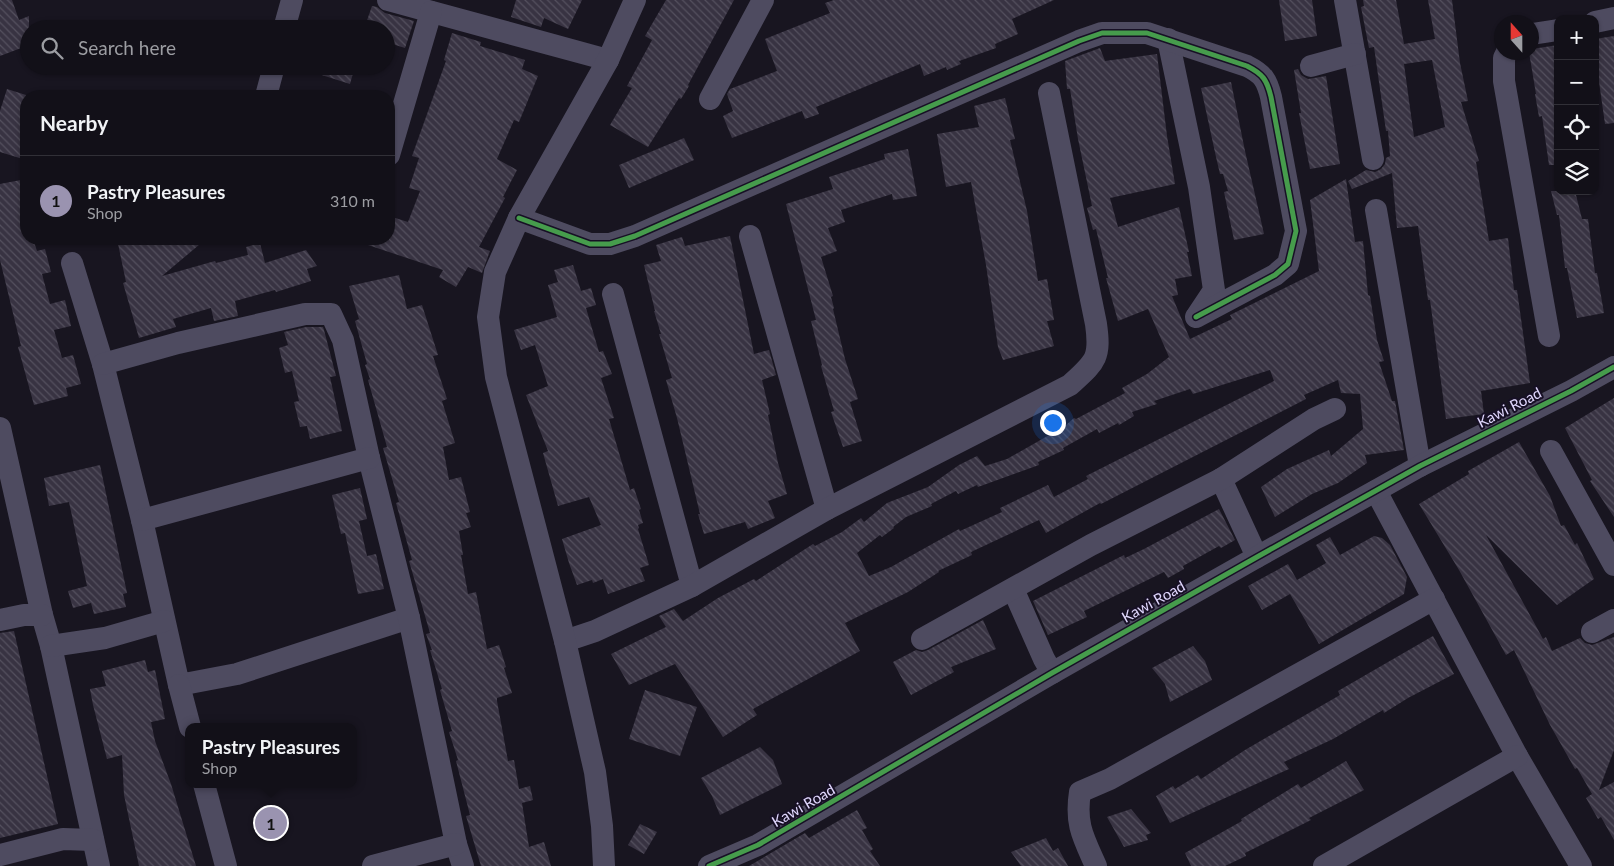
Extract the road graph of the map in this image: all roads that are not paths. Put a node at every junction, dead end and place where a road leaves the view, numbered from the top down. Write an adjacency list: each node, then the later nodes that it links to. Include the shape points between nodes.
1 (292, 0): 8 (street)
2 (388, 0): 6 (street)
3 (635, 0): 14 (street)
4 (763, 0): 20 (street)
5 (1345, 0): 13 (street)
6 (430, 12): 14 (street); 21 (street)
7 (1614, 18): 9 (street)
8 (286, 20)
9 (1599, 21)
10 (1554, 31): 11 (street)
11 (1539, 33)
12 (1168, 39): 12 (street, via 1247,66 1260,73 1268,84 1296,231 1288,264 1275,275 1196,317 1214,290 1199,187); 24 (street, via 1147,33 1119,32 1102,33 1079,41 635,236 610,244 590,244)
13 (1354, 54): 16 (street); 22 (street)
14 (608, 60): 24 (street)
15 (1504, 60): 28 (street, via 1504,81)
16 (1311, 66)
17 (272, 75): 18 (street)
18 (268, 90)
19 (1049, 93): 38 (street, via 1096,324 1099,344 1095,360 1070,386)
20 (710, 99)
21 (395, 134)
22 (1373, 159)
23 (1376, 210): 35 (street)
24 (519, 218): 52 (street, via 495,272 488,317 496,377)
25 (750, 236): 38 (street)
26 (72, 263): 29 (street)
27 (612, 294): 42 (street)
28 (1549, 336)
29 (103, 364): 34 (street, via 295,316 332,314 344,340); 39 (street)
30 (1614, 367): 35 (street, Kawi Road)
31 (1335, 408): 36 (street)
32 (0, 428): 45 (street)
33 (1551, 451): 41 (street)
34 (369, 458): 39 (street); 46 (street)
35 (1420, 466): 37 (street, Kawi Road)
36 (1221, 479): 40 (street); 43 (street)
37 (1376, 491): 40 (street, Kawi Road); 44 (street)
38 (827, 509): 42 (street)
39 (142, 520): 49 (street)
40 (1257, 557): 54 (street, Kawi Road)
41 (1614, 565)
42 (692, 586): 52 (street, via 595,631)
43 (1013, 589): 51 (street); 54 (street)
44 (1434, 599): 57 (street); 68 (street, via 1080,792 1077,811 1080,832)
45 (42, 615): 47 (street); 53 (street)
46 (408, 618): 55 (street, via 238,674); 60 (street)
47 (0, 620)
48 (1614, 620): 50 (street)
49 (164, 621): 53 (street, via 105,638); 55 (street)
50 (1592, 632)
51 (922, 639)
52 (565, 641): 66 (street, via 595,772)
53 (51, 646): 59 (street)
54 (1052, 673): 67 (street, Kawi Road, via 758,845)
55 (180, 685): 56 (street)
56 (189, 723)
57 (1517, 756): 69 (street); 70 (street)
58 (205, 788): 63 (street)
59 (92, 840): 61 (street, via 63,839); 62 (street)
60 (456, 844): 64 (street); 65 (street)
61 (0, 854)
62 (99, 866)
63 (226, 866)
64 (373, 866)
65 (463, 866)
66 (604, 866)
67 (709, 866)
68 (1096, 866)
69 (1324, 866)
70 (1581, 866)

